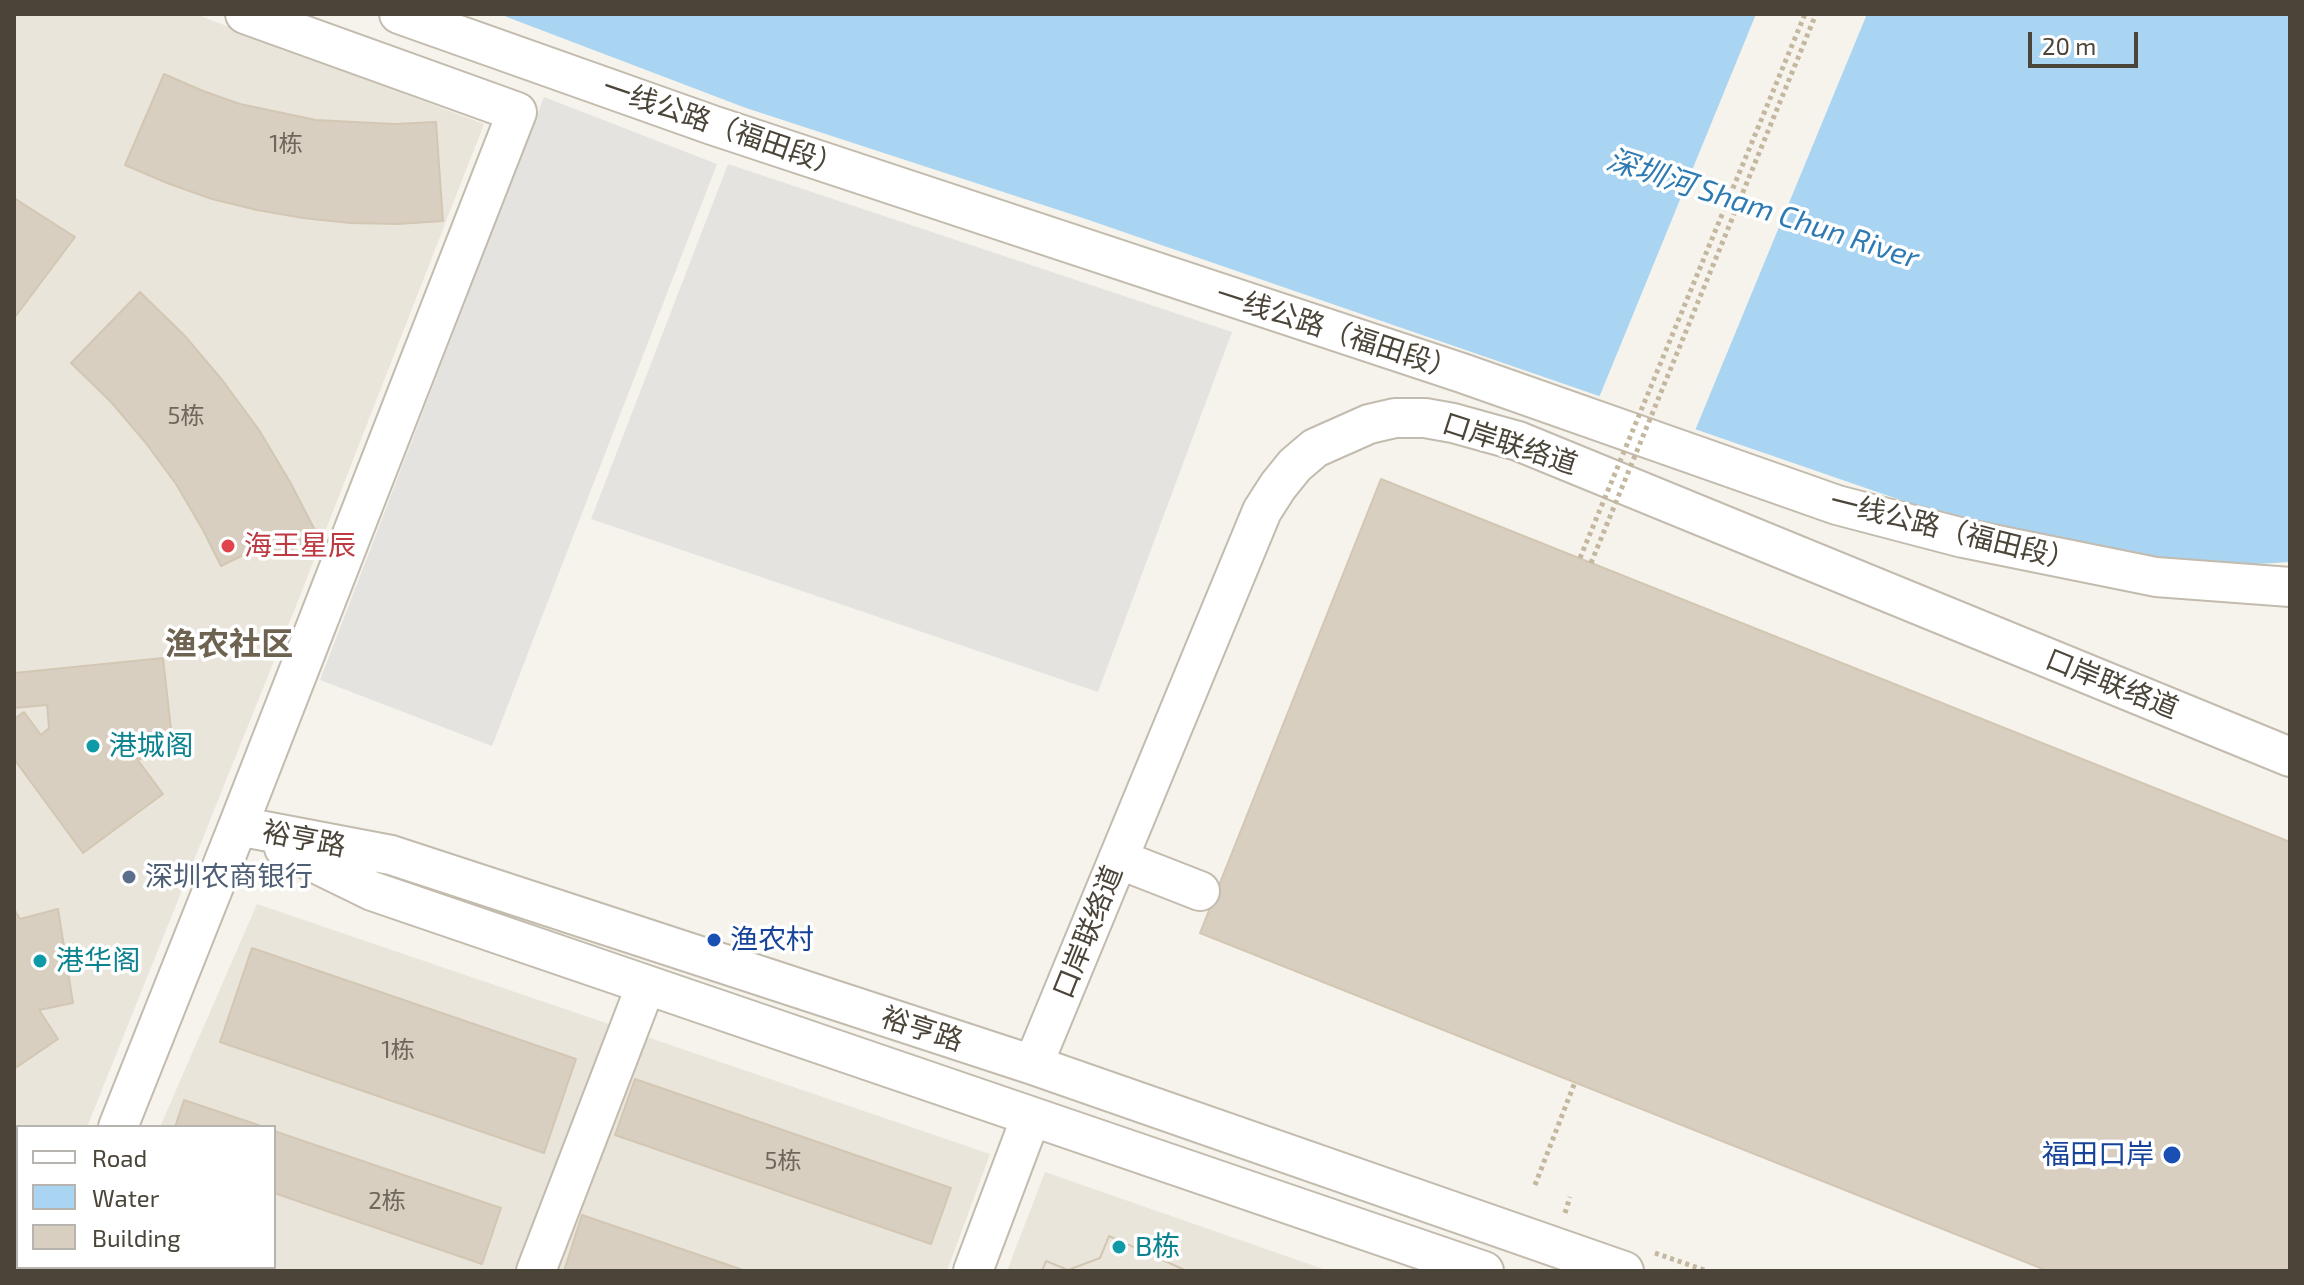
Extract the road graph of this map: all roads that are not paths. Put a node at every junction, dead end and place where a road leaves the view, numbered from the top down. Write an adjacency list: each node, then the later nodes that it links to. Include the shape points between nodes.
1 (245, 14): 5 (street, via 517,112)
2 (399, 14): 3 (street, 一线公路（福田段）, via 1837,505 1963,538 2156,577)
3 (2290, 587)
4 (2290, 757): 6 (street, 口岸联络道, via 1518,441 1464,425 1395,418 1315,448 1295,465 1262,511)
5 (238, 826): 8 (street, 裕亨路, via 372,891); 9 (street, 裕亨路, via 391,855); 11 (street)
6 (1118, 859): 7 (street); 9 (street, 口岸联络道)
7 (1200, 891)
8 (646, 985): 10 (street, 裕亨路); 12 (street)
9 (1033, 1065): 15 (street, 裕亨路)
10 (1031, 1117): 13 (street); 14 (street, 裕亨路)
11 (119, 1125)
12 (536, 1271)
13 (973, 1271)
14 (1484, 1271)
15 (1624, 1271)

